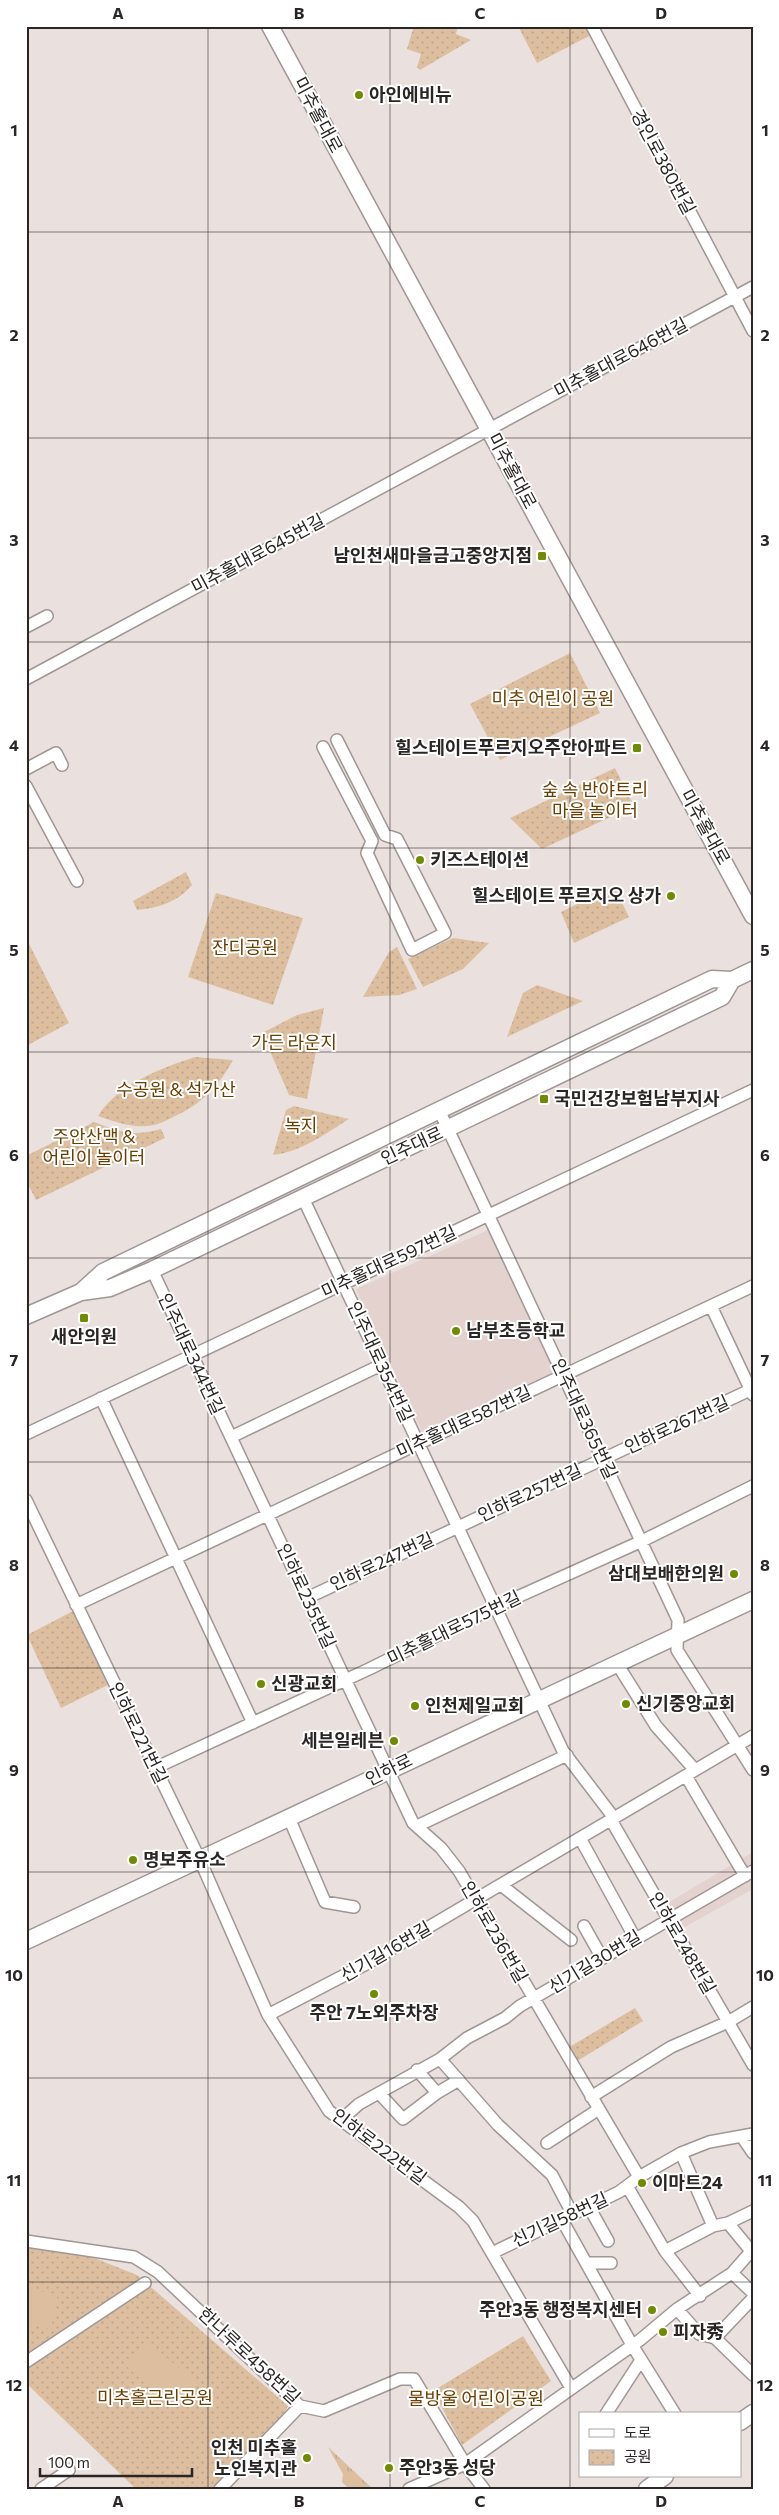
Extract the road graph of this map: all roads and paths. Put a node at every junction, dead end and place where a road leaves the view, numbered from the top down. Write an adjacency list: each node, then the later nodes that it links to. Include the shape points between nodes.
1 (270, 26): 6 (main road, 미추홀대로)
2 (592, 26): 4 (street, 경인로380번길)
3 (753, 287): 4 (street, 미추홀대로646번길)
4 (735, 297): 5 (street, 경인로380번길); 6 (street, 미추홀대로646번길)
5 (753, 331)
6 (489, 430): 9 (street, 미추홀대로645번길); 16 (main road, 미추홀대로)
7 (46, 616): 8 (street)
8 (26, 626)
9 (26, 679)
10 (336, 740): 11 (street, via 386,835 397,839 446,933 412,950 367,853 372,841)
11 (323, 748)
12 (62, 765): 13 (street, via 56,754)
13 (26, 769)
14 (26, 786): 15 (street)
15 (77, 881)
16 (753, 916)
17 (753, 970): 18 (main road, 인주대로)
18 (732, 980): 20 (main road, 인주대로, via 712,979); 21 (main road, 인주대로, via 722,997)
19 (753, 1090): 23 (street, 미추홀대로597번길)
20 (439, 1110): 21 (street, 인주대로365번길); 27 (main road, 인주대로, via 103,1272)
21 (448, 1129): 22 (main road, 인주대로); 23 (street, 인주대로365번길)
22 (303, 1198): 24 (main road, 인주대로); 25 (street, 인주대로354번길)
23 (488, 1215): 25 (street, 미추홀대로597번길); 32 (street, 인주대로365번길)
24 (152, 1270): 27 (main road, 인주대로, via 110,1288); 30 (street, 인주대로344번길)
25 (343, 1284): 30 (street, 미추홀대로597번길); 31 (street, 인주대로354번길)
26 (753, 1286): 28 (street, 미추홀대로587번길)
27 (81, 1292): 29 (main road, 인주대로)
28 (711, 1306): 32 (street, 미추홀대로587번길); 33 (street, 인하로267번길)
29 (26, 1316)
30 (192, 1355): 34 (street, 미추홀대로597번길); 36 (street, 인주대로344번길)
31 (381, 1365): 36 (street); 37 (street, 인주대로354번길)
32 (564, 1376): 37 (street, 미추홀대로587번길); 38 (street, 인주대로365번길)
33 (752, 1393): 38 (street, 인하로267번길)
34 (101, 1398): 35 (street, 미추홀대로597번길); 44 (street)
35 (26, 1434)
36 (231, 1437): 41 (street, 인주대로344번길)
37 (418, 1444): 41 (street, 미추홀대로587번길); 42 (street)
38 (603, 1459): 42 (street, 인하로257번길); 43 (street, 인주대로365번길)
39 (753, 1486): 43 (street, 미추홀대로575번길)
40 (26, 1500): 47 (street, 인하로221번길)
41 (268, 1514): 44 (street, 미추홀대로587번길); 45 (street, 인하로235번길)
42 (458, 1527): 45 (street, 인하로247번길); 48 (street)
43 (642, 1541): 48 (street, 미추홀대로575번길); 49 (street, 인주대로365번길, via 678,1620)
44 (175, 1558): 47 (street, 미추홀대로587번길); 53 (street)
45 (307, 1598): 51 (street, 인하로235번길)
46 (751, 1604): 49 (main road, 인하로)
47 (76, 1605): 57 (street, 인하로221번길)
48 (495, 1607): 51 (street, 미추홀대로575번길); 52 (street)
49 (677, 1642): 50 (main road, 인하로); 55 (street)
50 (616, 1662): 52 (main road, 인하로); 60 (street, via 640,1705)
51 (346, 1680): 53 (street, 미추홀대로575번길); 59 (street, 인하로235번길)
52 (539, 1699): 56 (street, 인하로248번길); 59 (main road, 인하로)
53 (252, 1723): 57 (street, 미추홀대로575번길)
54 (753, 1736): 55 (street, 신기길16번길)
55 (738, 1745): 58 (street); 60 (street, 신기길16번길)
56 (567, 1755): 62 (street, 인하로248번길, via 612,1814); 63 (street)
57 (155, 1768): 65 (street, 인하로221번길)
58 (753, 1770)
59 (389, 1771): 61 (main road, 인하로); 63 (street, 인하로236번길)
60 (690, 1773): 62 (street, 신기길16번길); 66 (street)
61 (289, 1818): 65 (main road, 인하로); 69 (street, via 325,1902)
62 (612, 1820): 64 (street, 신기길16번길); 70 (street, 인하로248번길)
63 (417, 1826): 68 (street, 인하로236번길, via 441,1848 459,1871)
64 (580, 1838): 67 (street, 신기길16번길); 72 (street)
65 (200, 1860): 74 (main road, 인하로); 78 (street, 인하로222번길)
66 (749, 1874): 70 (street, 신기길30번길)
67 (501, 1884): 68 (street, 신기길16번길); 73 (street)
68 (474, 1900): 76 (street, 인하로236번길); 78 (street, 신기길16번길, via 366,1964)
69 (354, 1907)
70 (667, 1920): 72 (street, 신기길30번길); 79 (street, 인하로248번길)
71 (584, 1926): 75 (street)
72 (635, 1938): 75 (street, 신기길30번길)
73 (571, 1940)
74 (26, 1941)
75 (602, 1958): 76 (street, 신기길30번길)
76 (533, 1999): 80 (street, 신기길30번길); 86 (street, 인하로236번길)
77 (753, 2007): 79 (street)
78 (268, 2015): 88 (street, 인하로222번길, via 329,2111)
79 (728, 2022): 81 (street, 인하로248번길); 86 (street, via 671,2047)
80 (440, 2059): 82 (street, 신기길30번길); 83 (street)
81 (753, 2066)
82 (417, 2070): 84 (street, 신기길30번길); 85 (street)
83 (459, 2080): 85 (street); 97 (street, via 498,2125 552,2175)
84 (379, 2092): 85 (street, via 404,2119); 88 (street, 신기길30번길)
85 (437, 2093)
86 (591, 2097): 87 (street, 인하로236번길)
87 (599, 2109): 90 (street); 93 (street, 인하로236번길)
88 (341, 2120): 105 (street, 인하로222번길, via 459,2207 473,2221)
89 (747, 2135): 91 (street, 신기길58번길, via 709,2142); 92 (street)
90 (547, 2143)
91 (681, 2153): 93 (street, 신기길58번길); 100 (street)
92 (753, 2153)
93 (639, 2177): 94 (street, 신기길58번길)
94 (627, 2186): 95 (street, 신기길58번길); 104 (street, 신기길58번길)
95 (589, 2207): 97 (street, 신기길58번길); 101 (street)
96 (753, 2210): 99 (street)
97 (573, 2215): 98 (street, 신기길58번길)
98 (562, 2220): 105 (street, 신기길58번길); 107 (street)
99 (728, 2223): 100 (street); 103 (street)
100 (713, 2226): 104 (street)
101 (608, 2240)
102 (26, 2241): 120 (street, 한나루로458번길, via 134,2257 158,2272)
103 (752, 2250): 108 (street)
104 (665, 2251): 111 (street, 신기길58번길)
105 (492, 2253): 119 (street, 인하로222번길)
106 (611, 2262): 107 (street)
107 (586, 2263): 115 (street)
108 (732, 2273): 110 (street); 111 (street)
109 (146, 2283): 117 (street)
110 (753, 2293)
111 (700, 2296): 113 (street)
112 (753, 2298): 114 (street)
113 (677, 2309): 114 (street, via 699,2334); 115 (street)
114 (715, 2338): 118 (street)
115 (632, 2345): 116 (street); 119 (street)
116 (641, 2360): 121 (street); 122 (street)
117 (26, 2362)
118 (751, 2369)
119 (571, 2388): 125 (street)
120 (300, 2406): 125 (street, 한나루로458번길, via 324,2411 400,2379 414,2379); 129 (street)
121 (607, 2412)
122 (674, 2412)
123 (753, 2413): 124 (main road)
124 (742, 2421)
125 (465, 2464): 130 (street); 131 (street)
126 (69, 2470): 128 (street)
127 (662, 2478): 132 (main road)
128 (41, 2489)
129 (220, 2489)
130 (408, 2489)
131 (484, 2489)
132 (648, 2489)

